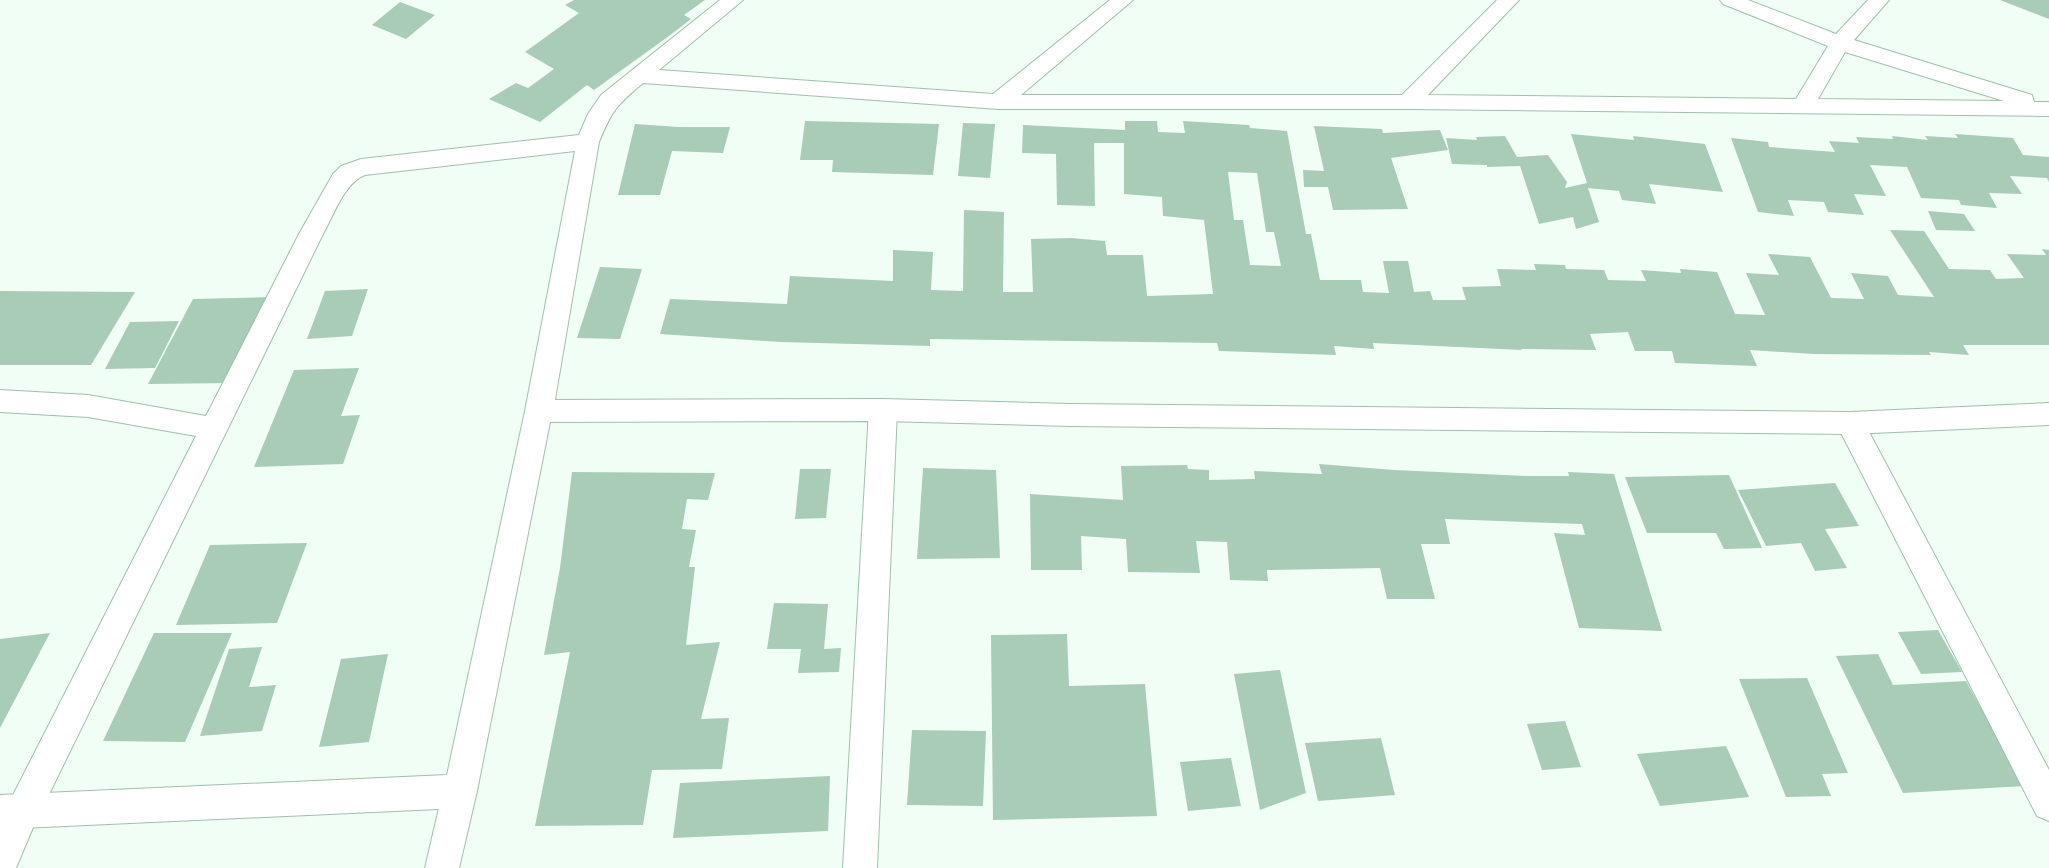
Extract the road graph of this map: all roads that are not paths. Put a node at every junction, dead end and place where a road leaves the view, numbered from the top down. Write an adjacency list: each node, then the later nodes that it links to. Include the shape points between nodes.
1 (733, 0): 7 (street)
2 (1123, 0): 8 (street)
3 (1509, 0): 9 (street)
4 (1730, 0): 6 (street)
5 (1879, 0): 6 (street)
6 (1840, 42): 10 (street); 11 (street)
7 (640, 76): 8 (street); 12 (street, via 609,100 599,114)
8 (998, 102): 9 (street)
9 (1408, 102): 10 (street)
10 (1802, 106): 11 (street)
11 (2049, 109)
12 (588, 142): 15 (street); 18 (street, via 361,167 349,172 341,180 311,234)
13 (0, 402): 18 (street, via 88,406)
14 (883, 410): 15 (street); 17 (street); 24 (street)
15 (539, 411): 19 (street)
16 (2049, 414): 17 (street)
17 (1850, 424): 20 (street)
18 (212, 428): 21 (street)
19 (460, 791): 21 (street); 23 (street)
20 (2049, 804)
21 (11, 812): 22 (street)
22 (0, 865)
23 (442, 868)
24 (860, 868)

